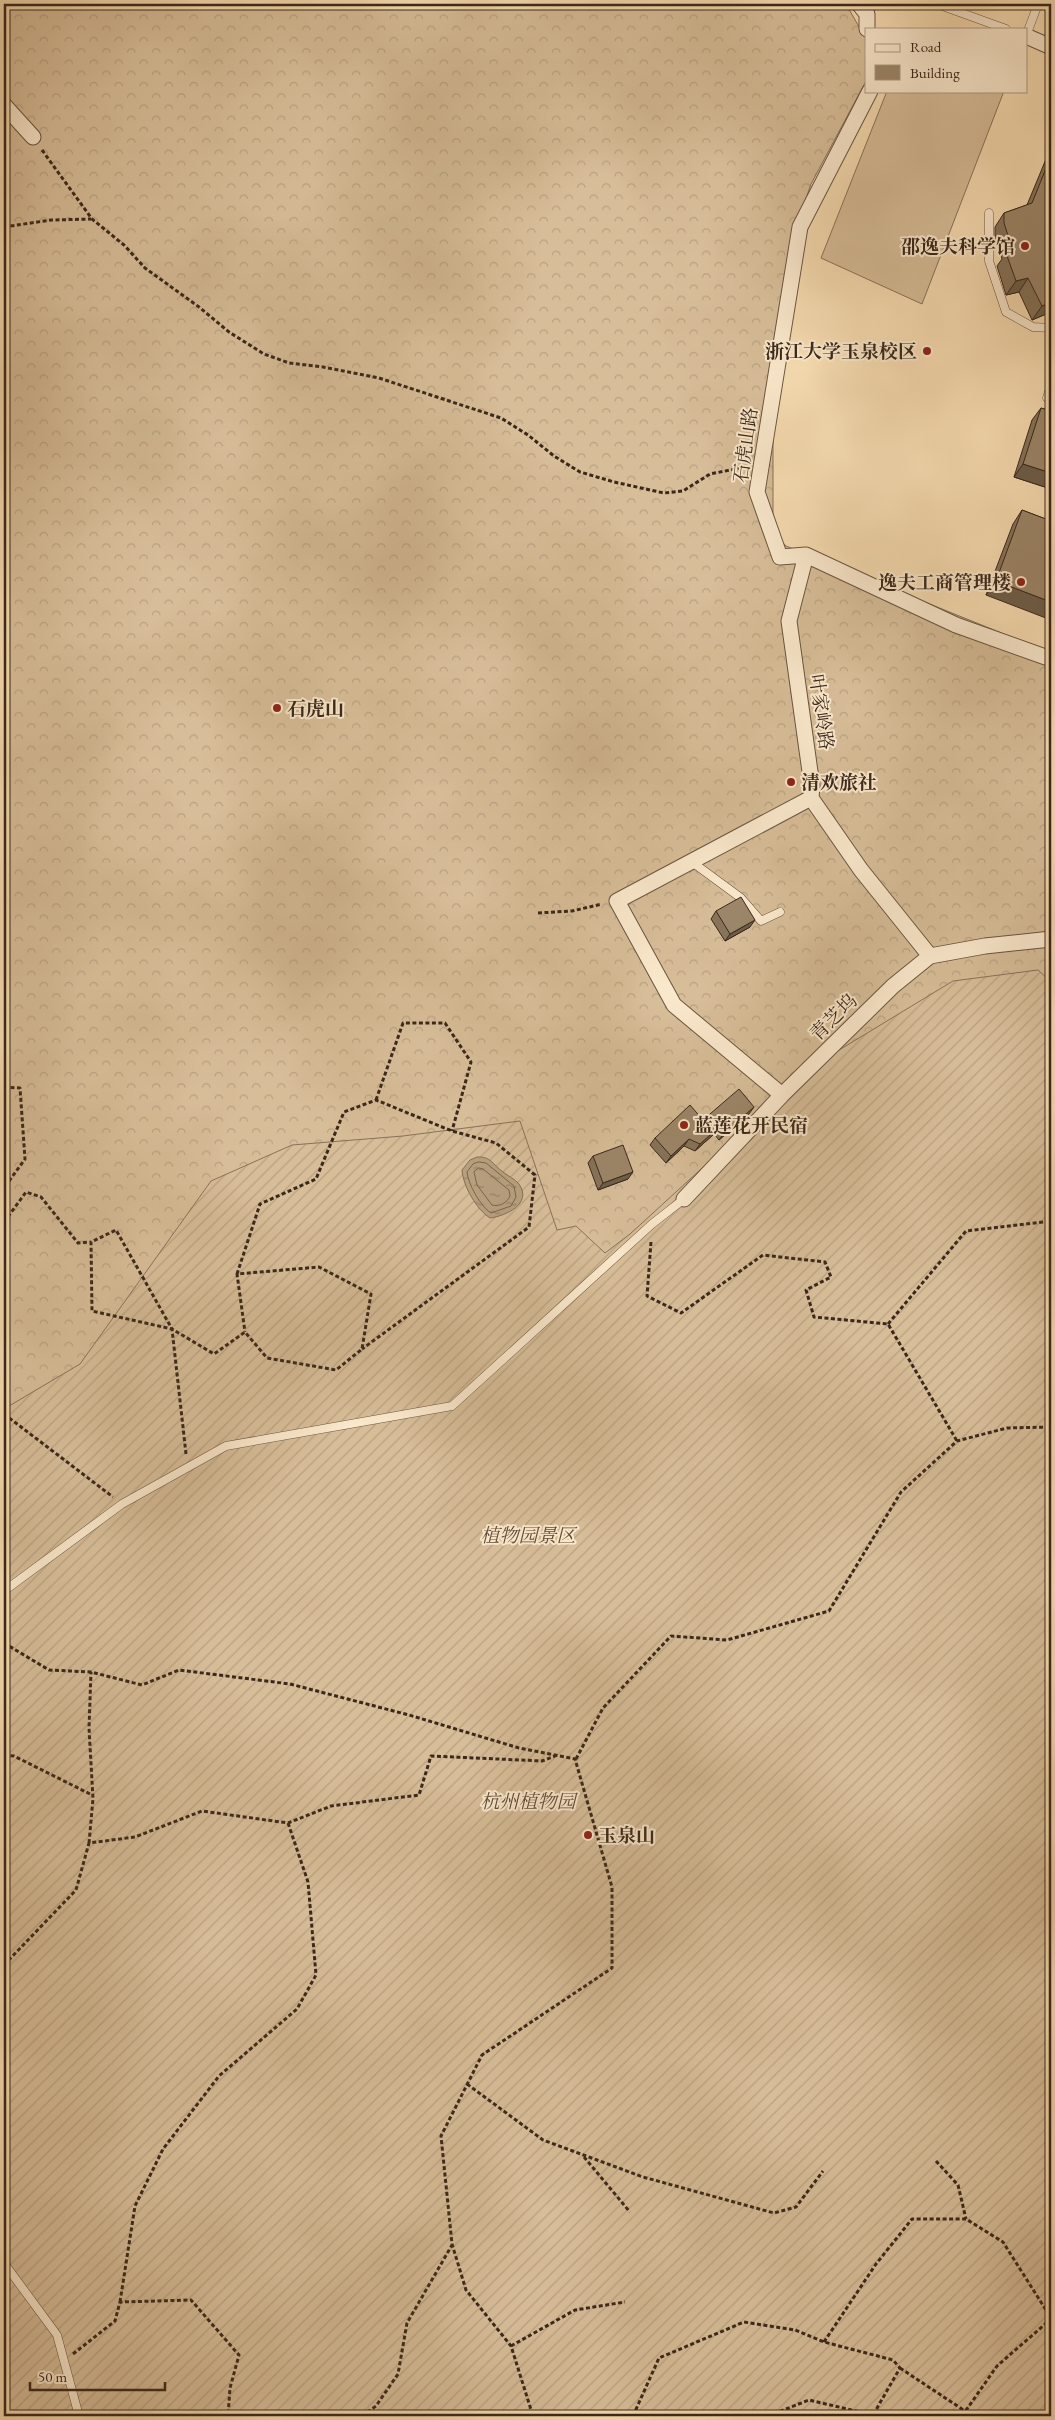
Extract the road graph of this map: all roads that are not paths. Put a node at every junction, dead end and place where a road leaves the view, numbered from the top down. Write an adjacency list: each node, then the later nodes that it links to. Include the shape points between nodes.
1 (859, 4): 4 (street, via 867,14)
2 (938, 4): 5 (lane)
3 (1038, 4): 6 (lane)
4 (867, 28)
5 (1003, 28)
6 (1028, 31)
7 (1028, 37): 8 (street)
8 (1051, 47)
9 (869, 92): 16 (street, 石虎山路, via 800,228 757,492 780,557)
10 (4, 105): 11 (street)
11 (33, 137)
12 (989, 213): 13 (lane, via 990,261 1006,312 1033,327)
13 (1051, 328)
14 (1051, 385): 15 (lane, via 1047,398)
15 (1051, 400)
16 (806, 555): 17 (street, 石虎山路, via 956,625); 18 (street, 叶家岭路, via 789,621)
17 (1051, 659)
18 (811, 798): 19 (street); 22 (street, via 861,870)
19 (692, 862): 20 (lane, via 741,898 761,921); 23 (street, via 618,901 674,1004)
20 (780, 912)
21 (1051, 940): 22 (street, 青芝坞, via 984,946)
22 (930, 956): 23 (street, 青芝坞, via 893,986)
23 (782, 1095): 24 (street, 青芝坞)
24 (684, 1199): 25 (lane, via 652,1224 452,1406 226,1446 122,1504)
25 (4, 1590)
26 (4, 2262): 27 (lane, via 57,2335)
27 (79, 2416)

